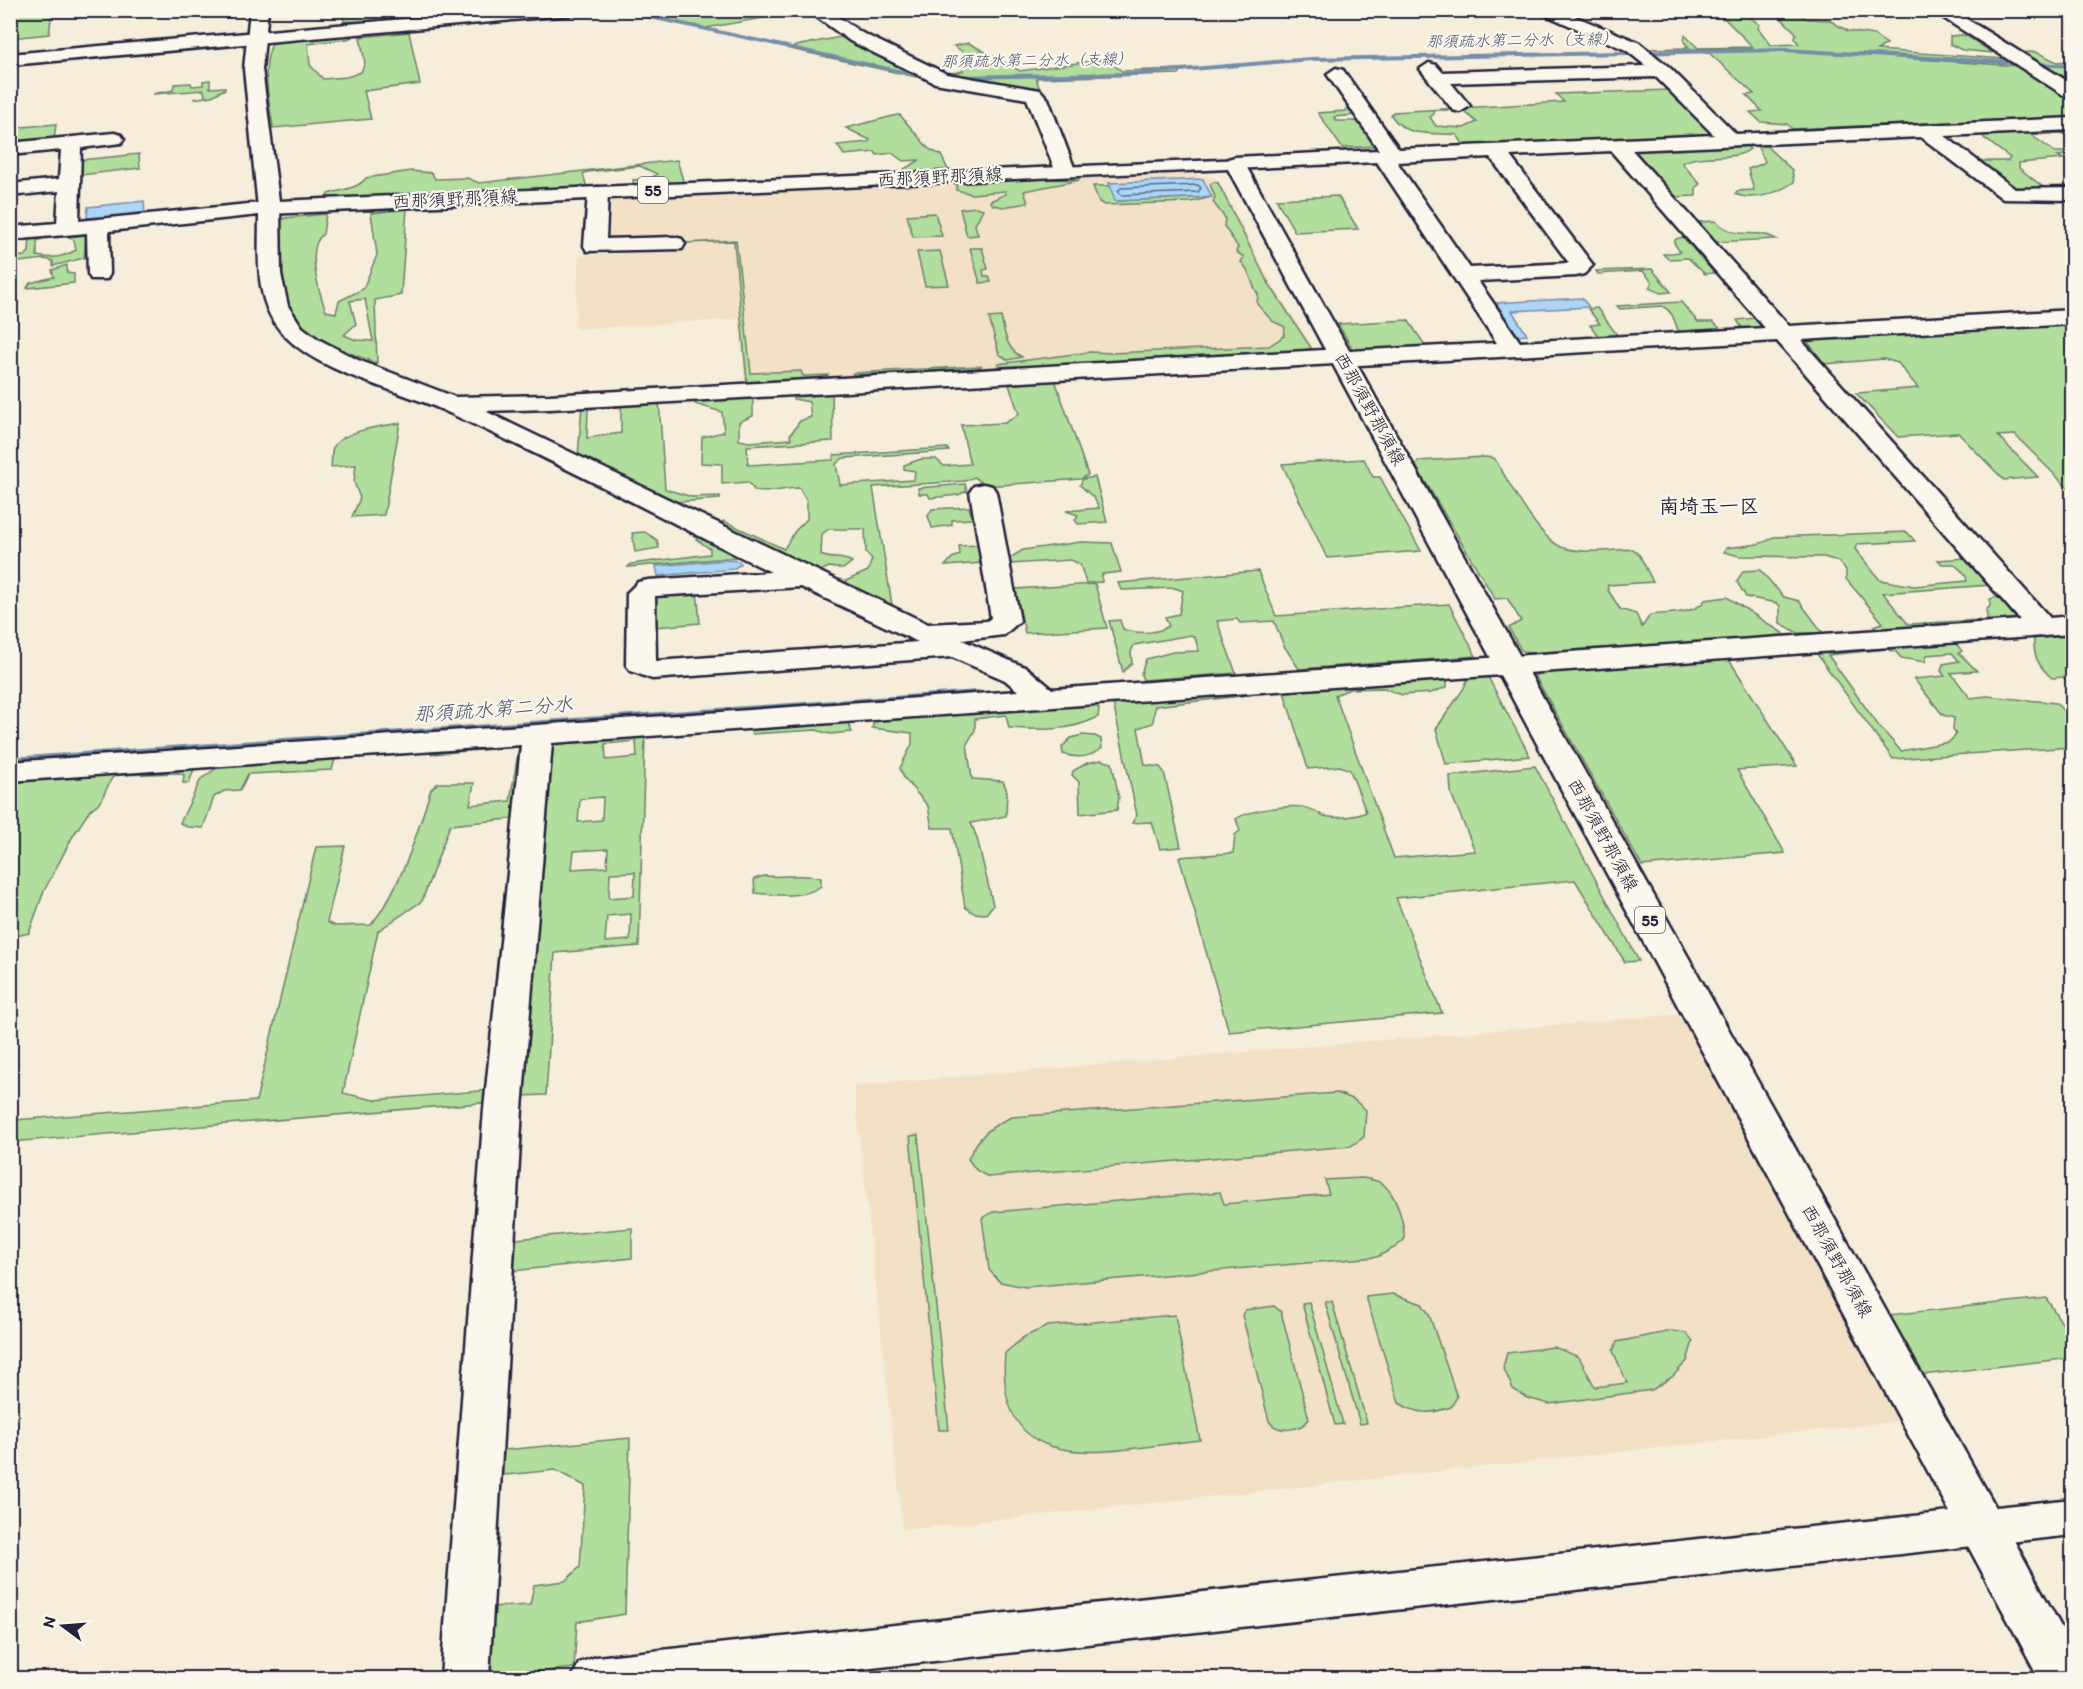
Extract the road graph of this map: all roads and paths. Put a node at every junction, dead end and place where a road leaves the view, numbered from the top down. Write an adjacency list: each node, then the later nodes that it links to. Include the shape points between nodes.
1 (259, 10): 6 (street)
2 (569, 10): 6 (street)
3 (815, 10): 22 (street, via 856,37 942,79 1034,94)
4 (1542, 10): 8 (street, via 1632,46)
5 (1939, 10): 10 (street)
6 (257, 38): 7 (street); 27 (street, via 252,69)
7 (10, 60)
8 (1662, 71): 11 (street, via 1433,74); 15 (street)
9 (1336, 74): 20 (street)
10 (2073, 92)
11 (1460, 106)
12 (2073, 124): 13 (street)
13 (1926, 131): 15 (street); 26 (street, via 2010,195)
14 (114, 139): 16 (street)
15 (1730, 139): 17 (street)
16 (71, 143): 18 (street); 23 (street)
17 (1617, 146): 19 (street); 35 (street)
18 (10, 149)
19 (1496, 150): 20 (street); 33 (street, via 1582,265 1576,269)
20 (1387, 155): 21 (street); 33 (street)
21 (1235, 163): 22 (street, 西那須野那須線 / 55); 37 (street, 西那須野那須線 / 55)
22 (1065, 170): 25 (street, 西那須野那須線 / 55)
23 (69, 184): 24 (street); 29 (street)
24 (10, 190)
25 (598, 193): 27 (street, 西那須野那須線 / 55); 31 (street, via 596,246)
26 (2069, 197)
27 (269, 208): 28 (street, 西那須野那須線); 38 (street, via 273,297 283,320 295,333 321,350)
28 (98, 225): 29 (street, 西那須野那須線); 32 (street)
29 (68, 228): 30 (street, 西那須野那須線)
30 (10, 234)
31 (674, 244)
32 (99, 274)
33 (1464, 275): 36 (street)
34 (2073, 317): 35 (street)
35 (1782, 334): 36 (street); 42 (street)
36 (1514, 350): 37 (street)
37 (1342, 358): 38 (street); 45 (street, 西那須野那須線 / 55)
38 (452, 405): 40 (street)
39 (983, 492): 43 (street, via 1006,621 994,629)
40 (803, 578): 43 (street); 44 (street, via 648,588 641,593 641,665 652,670)
41 (2073, 625): 42 (street)
42 (2042, 627): 45 (street)
43 (924, 633): 44 (street)
44 (955, 648): 46 (street, via 1016,674)
45 (1509, 664): 46 (street); 50 (street, 西那須野那須線 / 55)
46 (1044, 697): 47 (street)
47 (537, 735): 48 (street); 51 (street, via 503,1109)
48 (10, 772)
49 (2073, 1516): 50 (street)
50 (1983, 1526): 52 (street); 53 (street, 西那須野那須線 / 55)
51 (465, 1678)
52 (596, 1678)
53 (2064, 1678)

